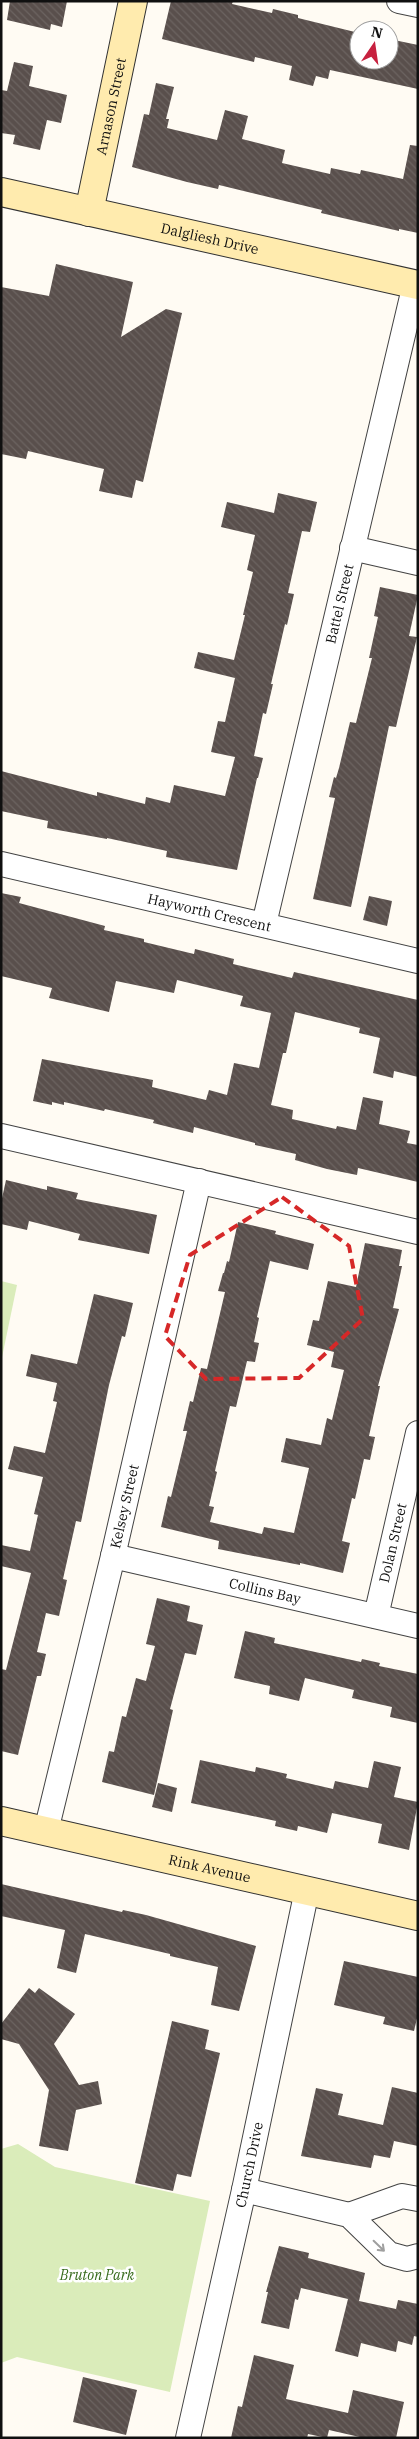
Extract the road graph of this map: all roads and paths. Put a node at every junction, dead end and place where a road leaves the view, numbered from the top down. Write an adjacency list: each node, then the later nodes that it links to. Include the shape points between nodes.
1 (133, 1): 3 (street, Arnason Street)
2 (1, 192): 3 (street, Dalgliesh Drive)
3 (89, 212): 4 (street, Dalgliesh Drive)
4 (416, 284): 5 (street, Battel Street)
5 (352, 548): 6 (street); 8 (street, Battel Street)
6 (418, 563)
7 (1, 864): 8 (street, Hayworth Crescent)
8 (264, 924): 9 (street, Hayworth Crescent)
9 (418, 961)
10 (1, 1136): 11 (street)
11 (199, 1181): 12 (street); 15 (street, Kelsey Street)
12 (418, 1232)
13 (418, 1433): 14 (street, Dolan Street)
14 (414, 1470): 16 (street, Dolan Street)
15 (113, 1556): 16 (street, Collins Bay); 19 (street, Kelsey Street)
16 (376, 1616): 17 (street, Collins Bay)
17 (418, 1626)
18 (1, 1821): 19 (street, Rink Avenue)
19 (46, 1831): 20 (street, Rink Avenue)
20 (307, 1890): 21 (street, Rink Avenue); 22 (street, Church Drive)
21 (418, 1916)
22 (244, 2190): 24 (street); 26 (street, Church Drive)
23 (418, 2199): 24 (street, via 402,2196)
24 (349, 2215): 25 (street, one-way to 25, via 388,2254 408,2258)
25 (418, 2256)
26 (188, 2438)

